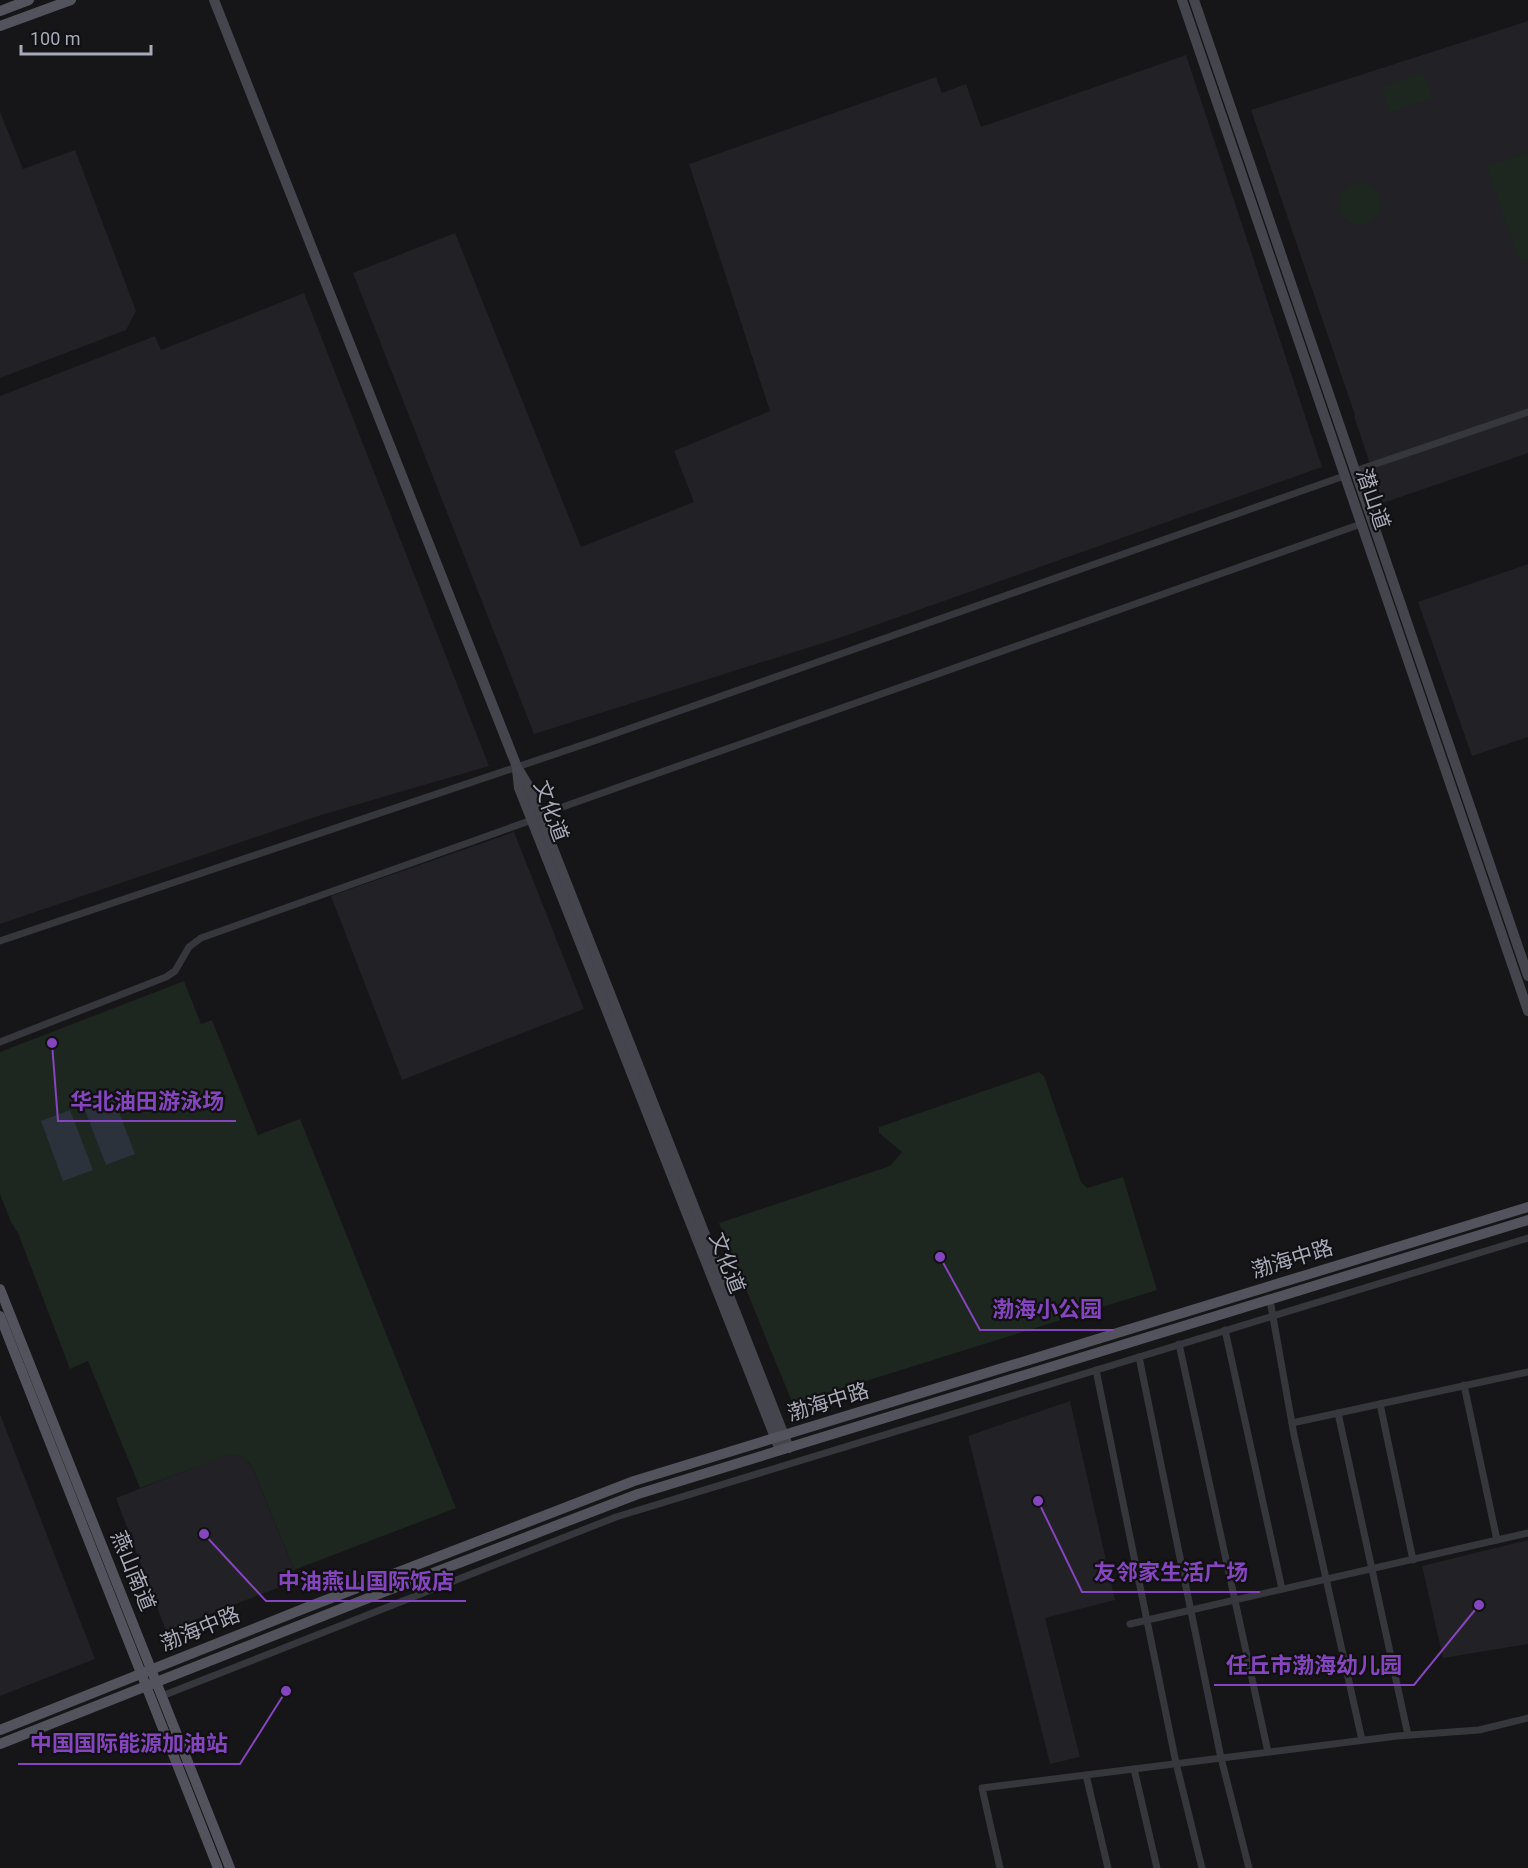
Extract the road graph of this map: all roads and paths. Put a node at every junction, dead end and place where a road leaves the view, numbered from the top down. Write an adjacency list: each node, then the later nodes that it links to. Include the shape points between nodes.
1 (29, 0): 6 (main road)
2 (71, 0): 7 (main road)
3 (214, 0): 11 (main road, 文化道)
4 (1182, 0): 9 (main road, 潜山道)
5 (1194, 0): 9 (main road, 潜山道)
6 (0, 11)
7 (0, 26)
8 (1528, 412): 9 (street)
9 (1350, 473): 10 (main road, 潜山道); 11 (street); 14 (main road, 潜山道)
10 (1361, 524): 12 (street); 15 (main road, 潜山道)
11 (516, 767): 12 (main road, 文化道, via 519,788); 13 (street)
12 (536, 818): 16 (street, via 201,938 189,947 175,971); 33 (main road, 文化道)
13 (0, 941)
14 (1528, 976)
15 (1528, 1011)
16 (0, 1042)
17 (1528, 1207): 33 (main road, 渤海中路)
18 (1528, 1220): 21 (main road, 渤海中路)
19 (1528, 1238): 22 (street)
20 (0, 1289): 45 (main road, 燕山南道)
21 (1270, 1300): 22 (street); 34 (main road, 渤海中路)
22 (1273, 1315): 24 (street); 32 (street)
23 (0, 1316): 45 (main road, 燕山南道)
24 (1225, 1330): 25 (street); 40 (street)
25 (1179, 1344): 26 (street); 41 (street)
26 (1139, 1357): 27 (street); 42 (street)
27 (1096, 1370): 43 (street); 47 (street, via 616,1517)
28 (1528, 1372): 29 (street)
29 (1464, 1386): 30 (street); 36 (street)
30 (1380, 1404): 31 (street); 37 (street)
31 (1338, 1413): 32 (street); 38 (street)
32 (1292, 1423): 39 (street)
33 (780, 1437): 34 (main road, 文化道); 45 (main road, 渤海中路, via 614,1489)
34 (784, 1449): 46 (main road, 渤海中路, via 639,1494)
35 (1528, 1533): 36 (street)
36 (1497, 1540): 37 (street)
37 (1413, 1560): 38 (street)
38 (1371, 1569): 39 (street); 50 (street)
39 (1326, 1579): 40 (street); 51 (street)
40 (1282, 1589): 41 (street)
41 (1235, 1600): 42 (street); 53 (street)
42 (1191, 1610): 43 (street); 54 (street)
43 (1148, 1619): 44 (street); 55 (street)
44 (1130, 1624)
45 (146, 1672): 46 (main road, 燕山南道); 49 (main road, 渤海中路)
46 (151, 1684): 47 (main road, 燕山南道); 52 (main road, 渤海中路); 58 (main road, 燕山南道)
47 (162, 1696): 59 (main road, 燕山南道)
48 (1528, 1718): 50 (street, via 1479,1730)
49 (0, 1730)
50 (1408, 1735): 51 (street)
51 (1362, 1740): 53 (street)
52 (0, 1744)
53 (1268, 1752): 54 (street)
54 (1221, 1758): 55 (street); 64 (street)
55 (1176, 1763): 56 (street); 63 (street)
56 (1134, 1769): 57 (street); 62 (street)
57 (1086, 1775): 60 (street, via 982,1788); 61 (street)
58 (218, 1868)
59 (230, 1868)
60 (1000, 1868)
61 (1108, 1868)
62 (1157, 1868)
63 (1202, 1868)
64 (1249, 1868)

